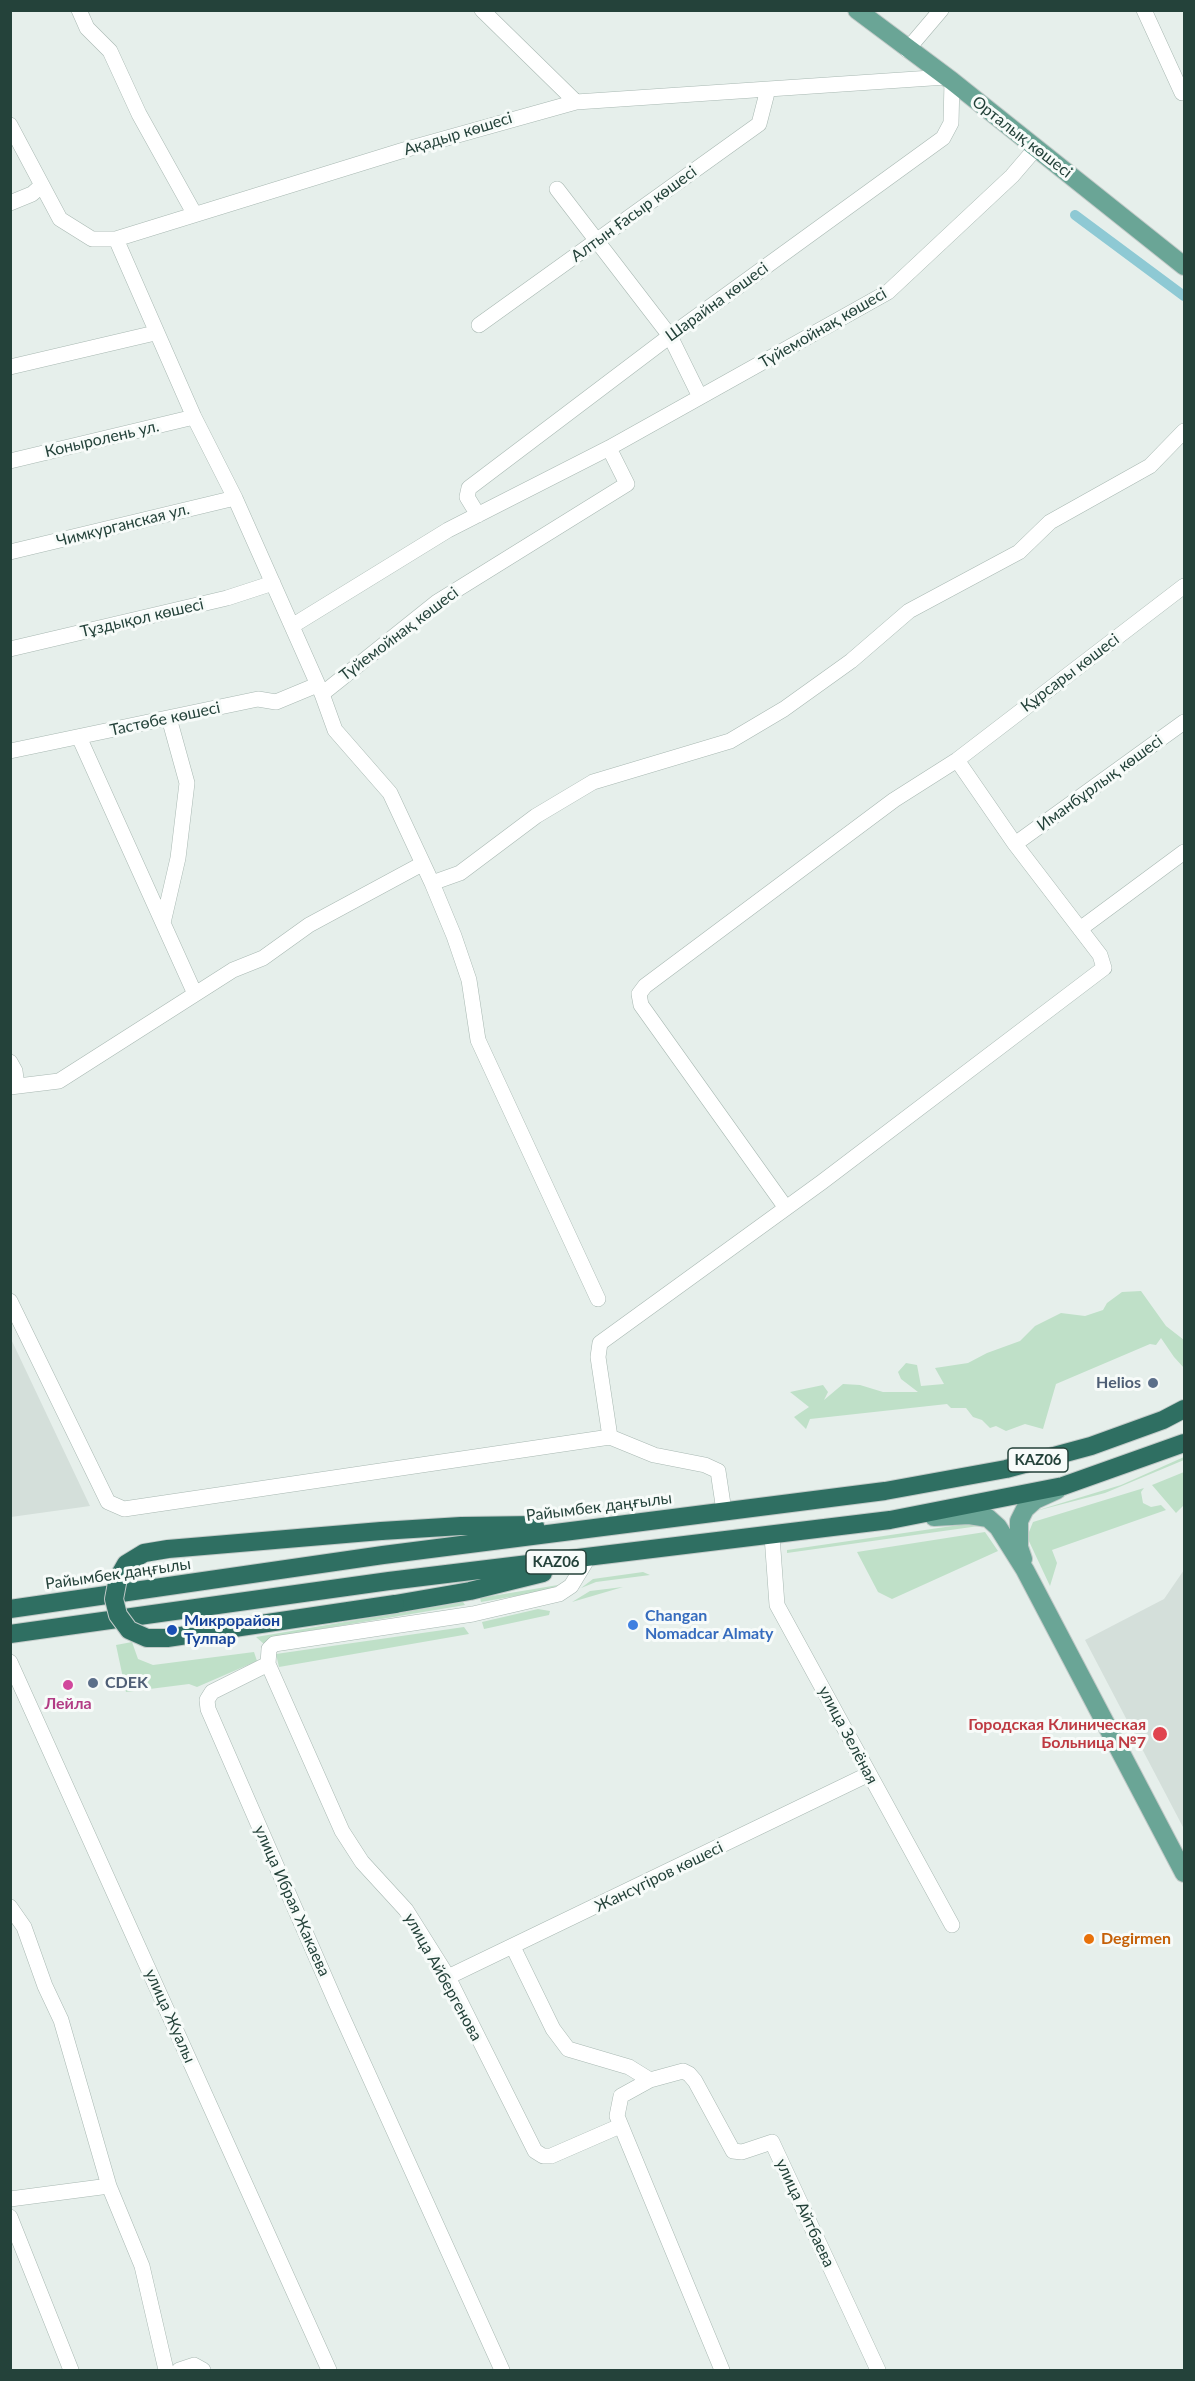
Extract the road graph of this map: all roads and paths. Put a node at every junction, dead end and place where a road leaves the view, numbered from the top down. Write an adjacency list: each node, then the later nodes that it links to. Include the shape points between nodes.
1 (78, 10): 17 (street, via 87,28 110,51)
2 (482, 10): 10 (street)
3 (857, 10): 6 (main road, Орталық көшесі)
4 (941, 10): 6 (street)
5 (1144, 10): 9 (street)
6 (907, 50): 7 (main road, Орталық көшесі)
7 (949, 79): 8 (street, Ақадыр көшесі); 12 (main road, Орталық көшесі); 23 (street, Шарайна көшесі, via 951,123 944,138)
8 (768, 89): 10 (street, Ақадыр көшесі); 19 (street, Алтын Ғасыр көшесі, via 759,124)
9 (1183, 92)
10 (576, 102): 17 (street, Ақадыр көшесі, via 530,112)
11 (10, 125): 13 (street, Ақадыр көшесі)
12 (1036, 148): 20 (main road, Орталық көшесі); 25 (street, Түйемойнақ көшесі, via 1012,176 888,292)
13 (16, 149): 14 (street, Ақадыр көшесі)
14 (41, 186): 16 (street); 18 (street, Ақадыр көшесі, via 60,219 75,231 92,239)
15 (557, 189): 19 (street)
16 (10, 203)
17 (194, 213): 18 (street, Ақадыр көшесі)
18 (116, 239): 22 (street)
19 (597, 240): 21 (street, Алтын Ғасыр көшесі); 23 (street)
20 (1185, 266)
21 (479, 325)
22 (155, 333): 24 (street); 26 (street)
23 (670, 336): 25 (street); 31 (street, Шарайна көшесі, via 469,488 467,496)
24 (10, 367)
25 (700, 397): 28 (street, Түйемойнақ көшесі)
26 (194, 417): 29 (street, Коныролень ул.); 30 (street)
27 (1185, 431): 46 (street, via 1150,466 1050,522 1020,552 909,611 851,662 784,709 730,741 593,782 536,816 460,873)
28 (609, 448): 31 (street, Түйемойнақ көшесі); 37 (street, Түйемойнақ көшесі, via 627,484 437,602)
29 (10, 461)
30 (235, 498): 32 (street, Чимкурганская ул.); 33 (street)
31 (478, 515): 35 (street, Түйемойнақ көшесі, via 372,574)
32 (10, 552)
33 (273, 583): 35 (street); 36 (street, Тұздықол көшесі, via 227,598)
34 (1185, 586): 42 (street, Құрсары көшесі)
35 (292, 626): 37 (street)
36 (10, 649)
37 (320, 690): 38 (street, Тастөбе көшесі, via 276,702 258,699); 45 (street, via 335,730 390,793)
38 (169, 718): 40 (street, Тастөбе көшесі); 47 (street, via 187,783 178,858)
39 (1185, 722): 43 (street, Иманбұрлық көшесі)
40 (79, 737): 41 (street, Тастөбе көшесі); 47 (street)
41 (10, 752)
42 (957, 760): 43 (street); 52 (street, Құрсары көшесі, via 894,800 639,994 641,1005)
43 (1015, 844): 48 (street)
44 (1185, 852): 48 (street)
45 (422, 864): 46 (street); 49 (street, via 309,925 263,958 233,970)
46 (432, 884): 53 (street, via 469,980 478,1040)
47 (163, 922): 49 (street)
48 (1080, 929): 52 (street, via 1100,955 1102,972)
49 (195, 994): 51 (street, via 59,1081)
50 (10, 1062): 51 (street, via 15,1071)
51 (14, 1087)
52 (786, 1208): 56 (street, via 600,1343 598,1357)
53 (598, 1299)
54 (10, 1301): 56 (street, via 108,1502 124,1509)
55 (1185, 1409): 59 (highway, Райымбек даңғылы / KАZ06, via 1091,1446 1006,1469 885,1491)
56 (610, 1437): 59 (street, via 654,1455 718,1471)
57 (1185, 1443): 58 (highway, KАZ06)
58 (1064, 1486): 60 (highway, KАZ06); 65 (main road, via 1035,1500 1019,1521 1019,1547)
59 (724, 1511): 61 (highway, Райымбек даңғылы / KАZ06)
60 (890, 1520): 62 (highway, KАZ06); 65 (main road, via 969,1515 988,1518)
61 (615, 1525): 66 (highway, bridge, via 461,1526 168,1549 144,1553 126,1564 118,1578 114,1599 118,1615 129,1629 147,1638 167,1638); 67 (highway, Райымбек даңғылы / KАZ06)
62 (772, 1536): 63 (highway, KАZ06); 72 (street, улица Зелёная, via 777,1605)
63 (620, 1555): 64 (highway); 69 (highway, KАZ06, via 388,1581)
64 (585, 1563): 66 (highway); 68 (street, via 571,1586 559,1594)
65 (1025, 1570): 73 (main road)
66 (470, 1591): 68 (street)
67 (10, 1609)
68 (473, 1614): 71 (street, via 274,1644 269,1649)
69 (10, 1634)
70 (10, 1662): 87 (street, улица Жуалы)
71 (268, 1664): 77 (street, улица Айбергенова, via 342,1831 362,1862 406,1910); 88 (street, улица Ибрая Жакаева, via 212,1692 207,1700 208,1709)
72 (869, 1774): 75 (street, улица Зелёная); 76 (street, Жансүгіров көшесі)
73 (1185, 1873)
74 (10, 1907): 80 (street, via 24,1927 61,2020)
75 (952, 1925)
76 (513, 1947): 77 (street, Жансүгіров көшесі); 78 (street, via 553,2029 568,2049 629,2067)
77 (447, 1977): 79 (street, улица Айбергенова, via 536,2151 551,2156)
78 (650, 2080): 79 (street, улица Айтбаева, via 621,2096 617,2116); 90 (street, улица Айтбаева, via 683,2071 689,2074 733,2151 772,2142)
79 (620, 2126): 89 (street)
80 (109, 2186): 81 (street); 84 (street, via 142,2266)
81 (10, 2199)
82 (10, 2217): 83 (street)
83 (71, 2370)
84 (166, 2370)
85 (179, 2370): 86 (street, via 194,2365)
86 (203, 2370)
87 (329, 2370)
88 (502, 2370)
89 (722, 2370)
90 (878, 2370)

